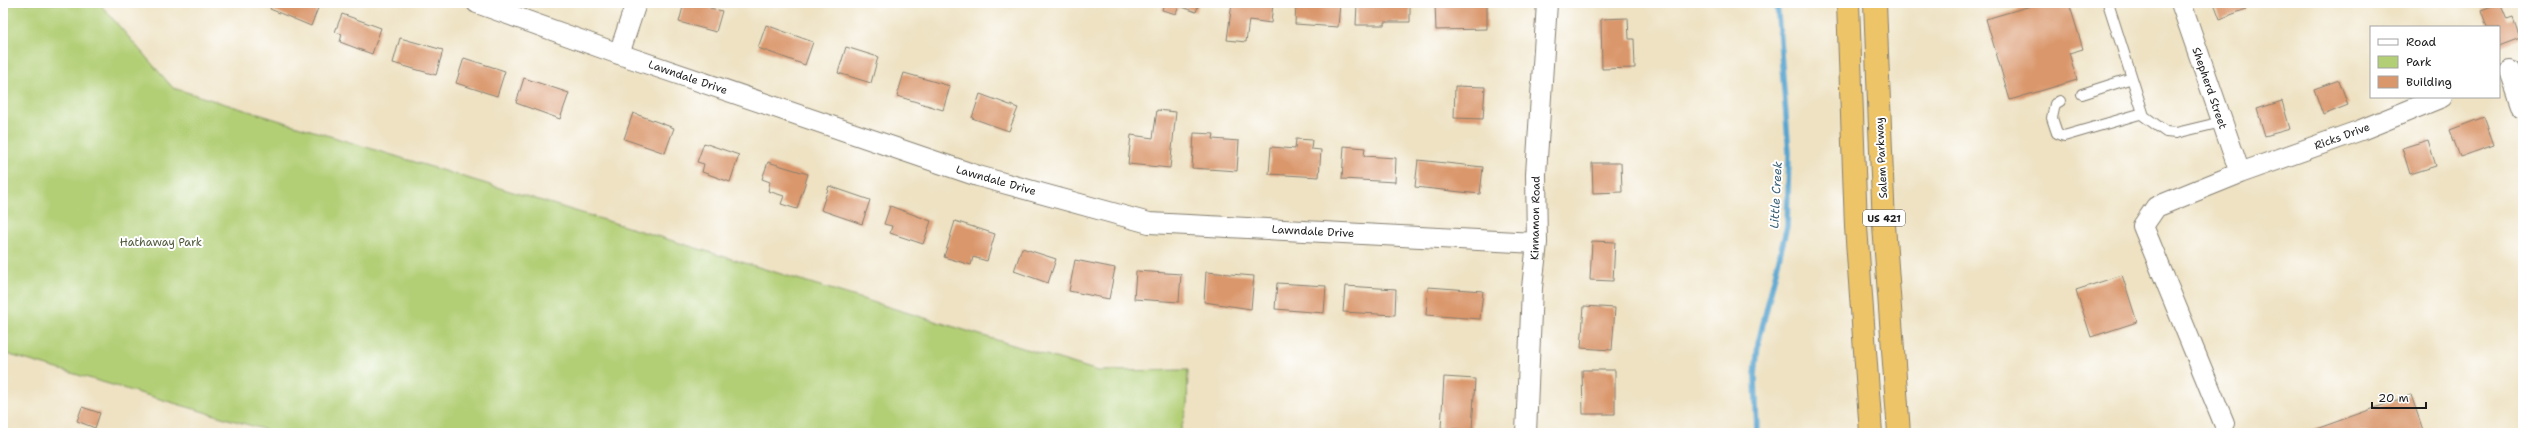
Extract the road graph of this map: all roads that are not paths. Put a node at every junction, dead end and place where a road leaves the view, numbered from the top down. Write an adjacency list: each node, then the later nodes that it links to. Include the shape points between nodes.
1 (478, 3): 8 (street, Lawndale Drive)
2 (636, 3): 8 (street)
3 (1547, 3): 18 (street, Kinnamon Road, via 1536,174)
4 (1848, 3): 21 (highway, US 421, via 1857,234)
5 (1875, 3): 22 (highway, Salem Parkway / US 421, via 1884,233)
6 (2108, 3): 10 (lane)
7 (2180, 3): 16 (street, Shepherd Street)
8 (619, 54): 18 (street, Lawndale Drive, via 978,176 1149,223)
9 (2511, 71): 14 (street)
10 (2132, 78): 11 (lane); 15 (lane)
11 (2082, 94)
12 (2440, 98): 17 (street, Ricks Drive, via 2361,130)
13 (2060, 101): 15 (lane, via 2055,104 2052,118 2058,133 2064,136)
14 (2523, 108)
15 (2143, 113): 16 (lane, via 2166,132 2176,133)
16 (2222, 122): 17 (street, Shepherd Street)
17 (2240, 173): 19 (street, Ricks Drive, via 2156,207 2143,226)
18 (1537, 243): 20 (street, Kinnamon Road, via 1532,288)
19 (2224, 423)
20 (1526, 433)
21 (1871, 433)
22 (1899, 433)

